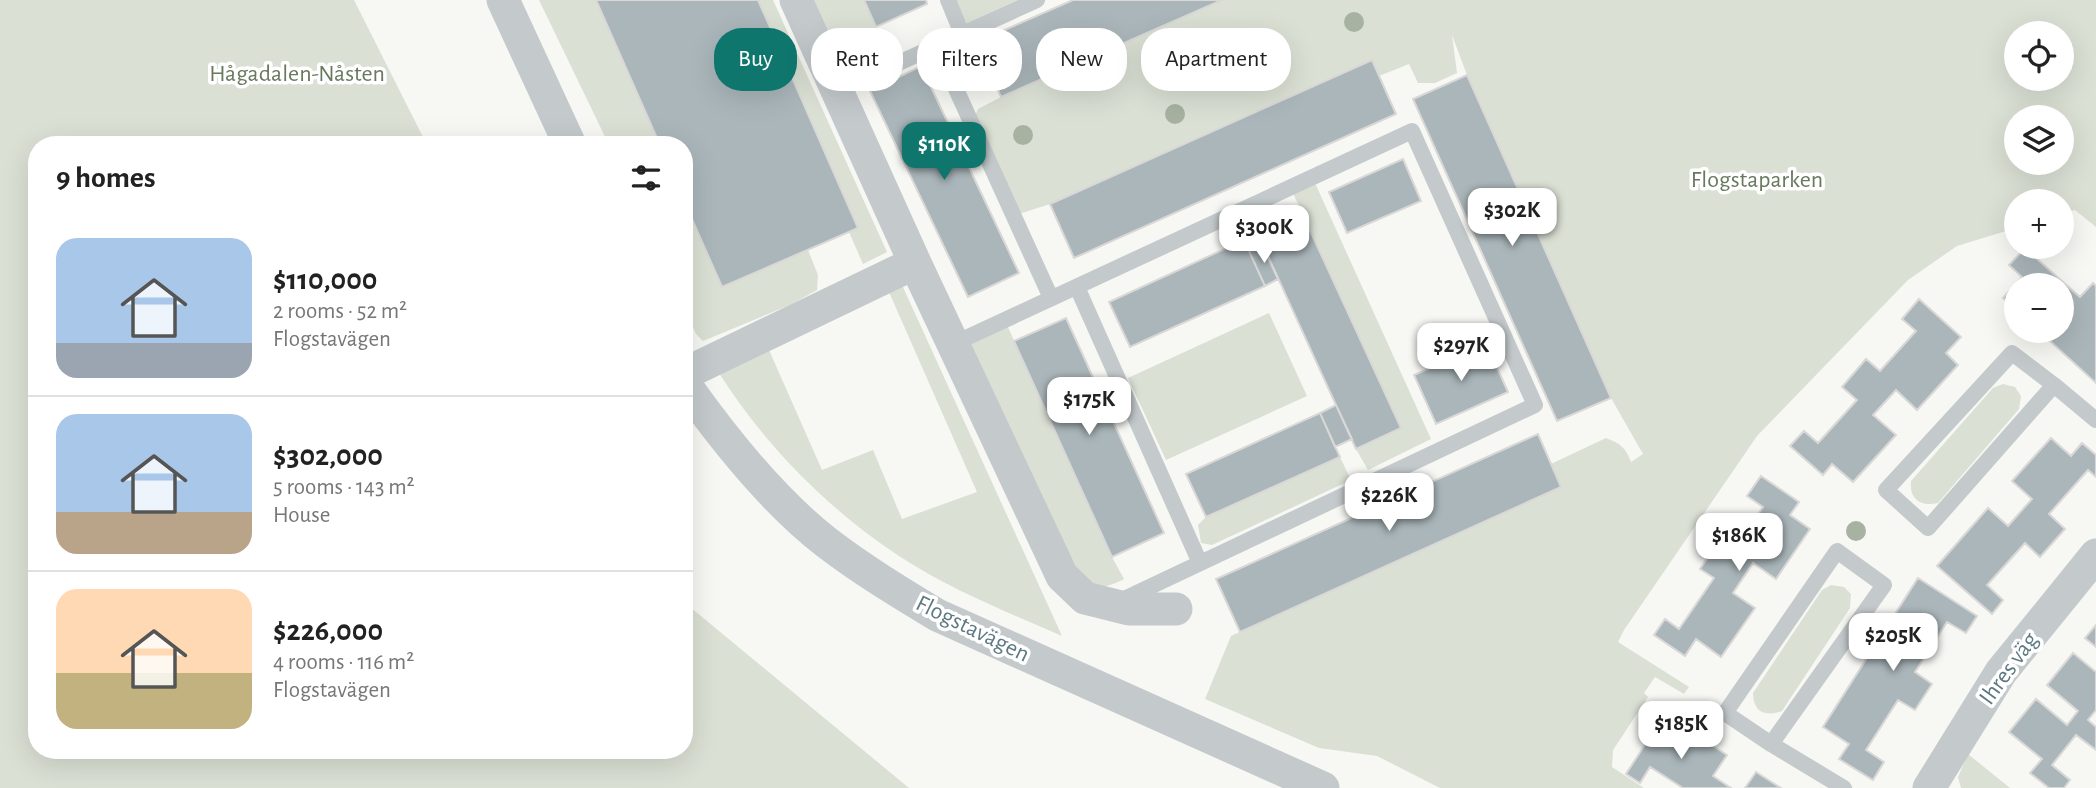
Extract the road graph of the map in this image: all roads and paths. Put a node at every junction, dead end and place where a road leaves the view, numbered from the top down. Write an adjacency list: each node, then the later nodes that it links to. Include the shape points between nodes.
1 (503, 0): 10 (street)
2 (796, 0): 7 (street)
3 (948, 0): 5 (lane)
4 (1037, 0): 6 (lane)
5 (960, 28)
6 (973, 28)
7 (811, 33)
8 (837, 91): 11 (street)
9 (957, 91): 13 (lane)
10 (566, 136)
11 (915, 263): 14 (street); 15 (street)
12 (1077, 287): 13 (lane); 20 (lane); 20 (lane, via 1412,131 1535,405)
13 (1051, 298): 14 (lane)
14 (953, 344): 21 (street, via 1062,576 1085,598)
15 (693, 370)
16 (2054, 385): 16 (lane, via 2012,353 1886,490 1928,528); 18 (lane)
17 (693, 396): 24 (street, Flogstavägen, via 769,489 824,541 881,581 937,615)
18 (2096, 419)
19 (2096, 555): 26 (street, Ihres väg, via 2001,672)
20 (1200, 563): 21 (lane)
21 (1111, 605): 22 (street)
22 (1176, 609)
23 (1771, 744): 23 (lane, via 1884,585 1837,551 1725,713); 25 (lane)
24 (1323, 788)
25 (1844, 788)
26 (1929, 788)

